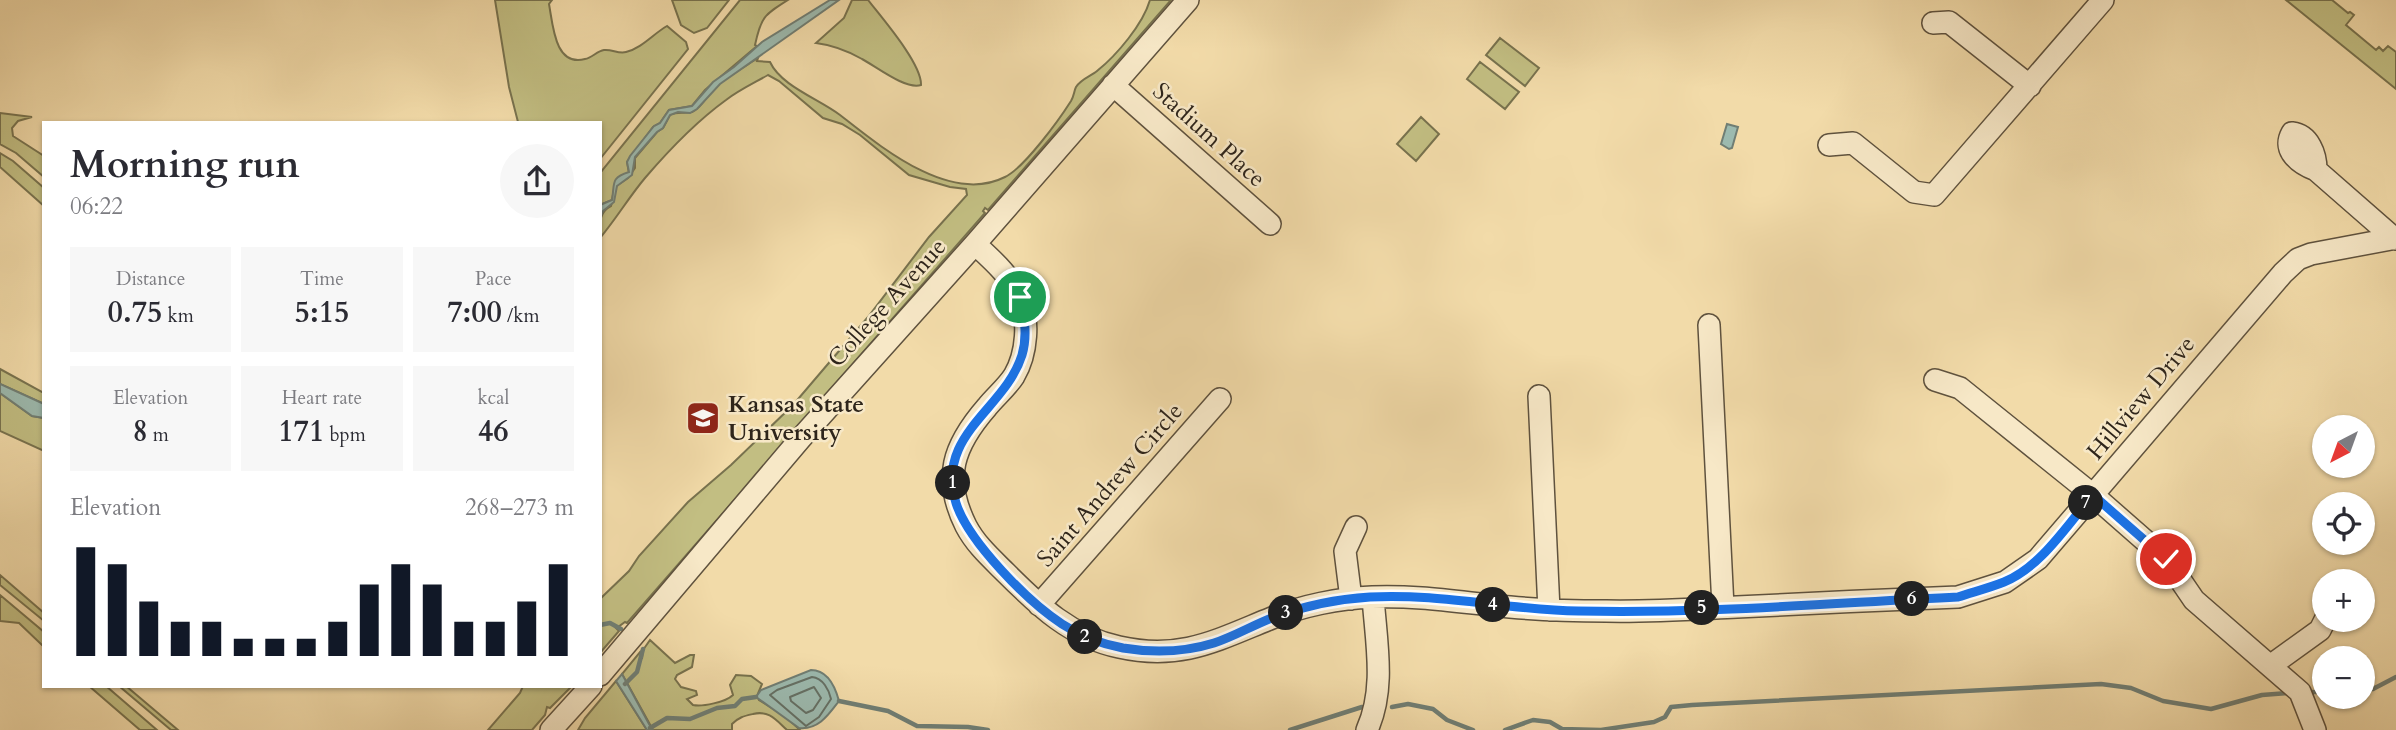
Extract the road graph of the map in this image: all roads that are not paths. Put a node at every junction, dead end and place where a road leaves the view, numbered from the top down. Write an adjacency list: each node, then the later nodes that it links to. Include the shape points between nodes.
1 (1188, 0): 4 (street, College Avenue)
2 (2103, 0): 5 (street)
3 (1933, 23): 5 (street, via 1949,22)
4 (1113, 85): 8 (street, Stadium Place); 10 (street, College Avenue)
5 (2030, 86): 6 (street, via 1934,195 1914,192 1853,143)
6 (1829, 145)
7 (2316, 170): 9 (street)
8 (1270, 224)
9 (2395, 238): 15 (street, Hillview Drive, via 2298,259)
10 (975, 244): 19 (street, Hillview Drive, via 997,264 1020,297 1026,327 1014,376 973,423 959,447 951,471 956,502 979,547); 24 (street, College Avenue, via 737,512)
11 (1709, 325): 20 (street)
12 (1935, 380): 15 (street, via 1960,388)
13 (1539, 396): 21 (street)
14 (1220, 399): 19 (street, Saint Andrew Circle)
15 (2093, 495): 20 (street, Hillview Drive, via 2022,572 1958,597); 23 (street, via 2166,559 2194,600)
16 (1356, 527): 18 (street, via 1345,551)
17 (1373, 597): 18 (street, Hillview Drive); 21 (street, Hillview Drive, via 1435,598); 27 (street, via 1379,689)
18 (1350, 599): 19 (street, Hillview Drive, via 1274,617 1213,643 1150,652 1089,638)
19 (1039, 605)
20 (1723, 607): 21 (street, Hillview Drive)
21 (1549, 610)
22 (2316, 632): 23 (street)
23 (2270, 666): 28 (street, via 2300,692)
24 (602, 674)
25 (589, 688): 26 (street, College Avenue)
26 (551, 730)
27 (1367, 730)
28 (2315, 730)

